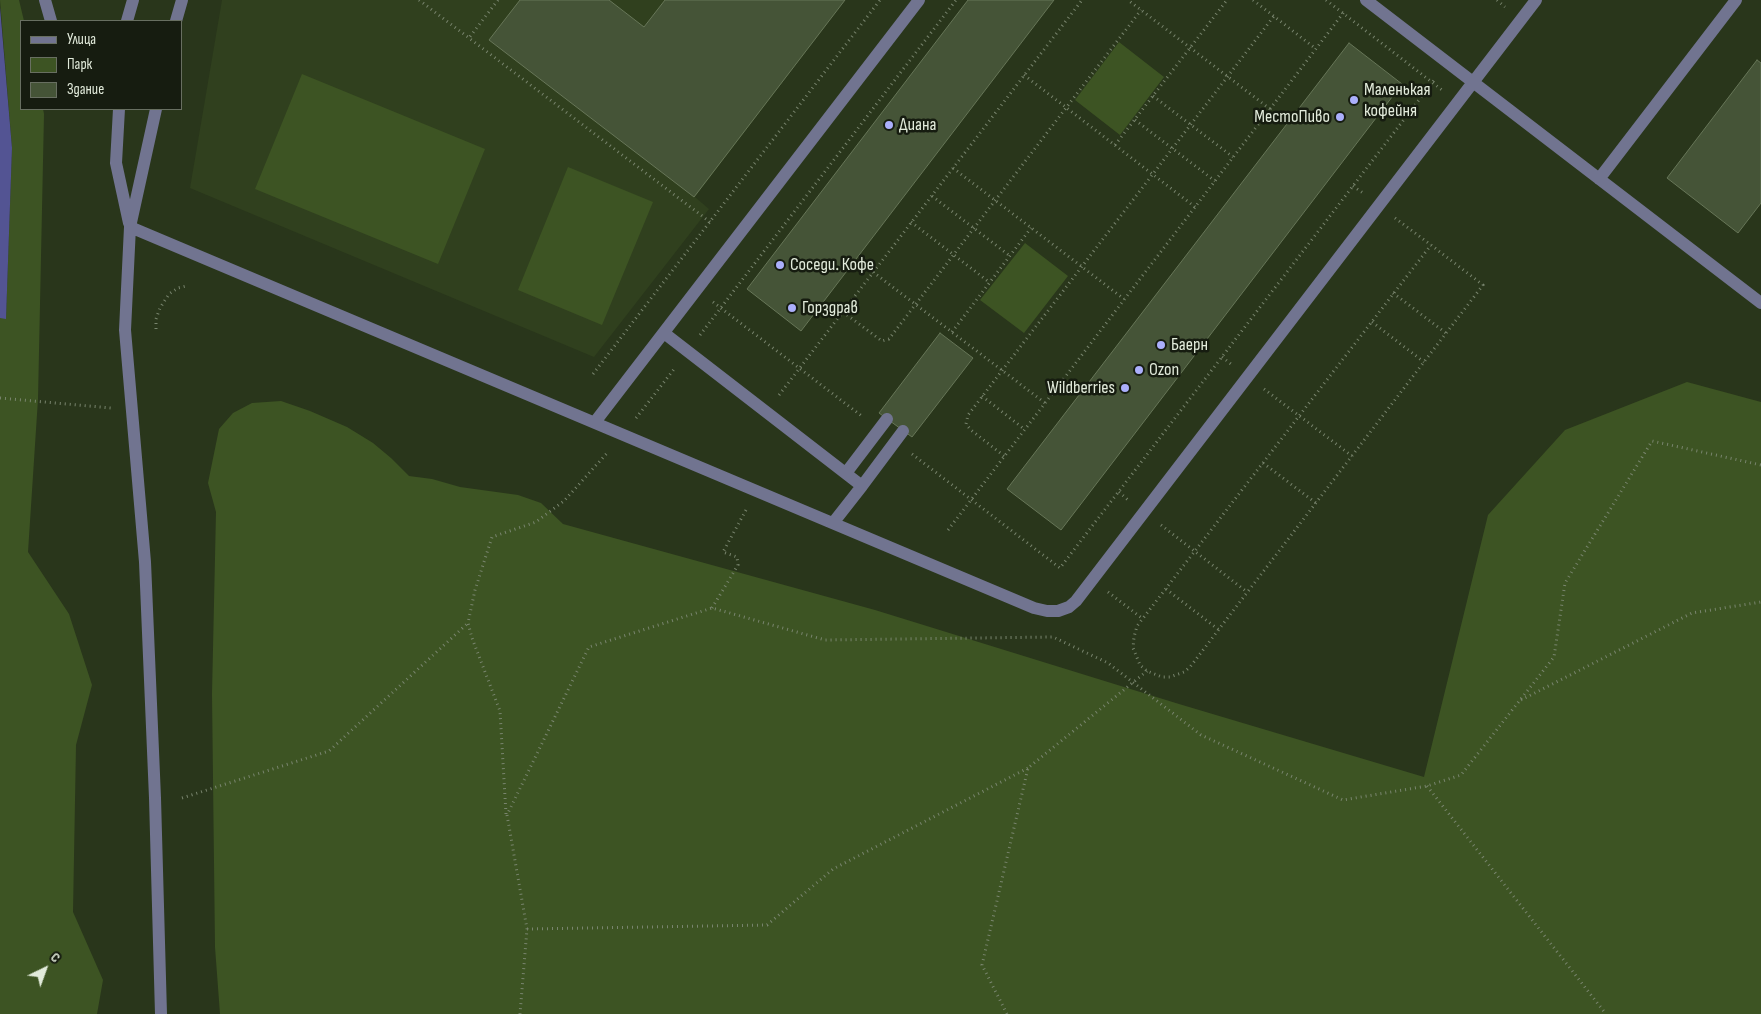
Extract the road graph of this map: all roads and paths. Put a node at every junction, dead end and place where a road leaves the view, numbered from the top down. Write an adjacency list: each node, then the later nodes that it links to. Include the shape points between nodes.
1 (45, 0): 21 (street)
2 (133, 0): 22 (street)
3 (182, 0): 23 (street)
4 (420, 0): 24 (path)
5 (498, 0): 24 (path)
6 (880, 0): 52 (path)
7 (919, 0): 72 (street)
8 (956, 0): 74 (path)
9 (1082, 0): 28 (path)
10 (1128, 0): 18 (path)
11 (1227, 0): 25 (path)
12 (1253, 0): 20 (path)
13 (1326, 0): 19 (path)
14 (1366, 0): 27 (street)
15 (1536, 0): 31 (street)
16 (1736, 0): 45 (street)
17 (1348, 7): 19 (path)
18 (1140, 10): 25 (path); 34 (path)
19 (1343, 13): 26 (path); 30 (path)
20 (1274, 16): 26 (path); 29 (path)
21 (51, 20)
22 (127, 20)
23 (176, 20)
24 (469, 38): 52 (path)
25 (1190, 48): 29 (path); 32 (path)
26 (1316, 49): 35 (path)
27 (1448, 63): 30 (path); 31 (street)
28 (1024, 75): 34 (path); 43 (path)
29 (1227, 77): 35 (path); 39 (path)
30 (1433, 82): 33 (path); 47 (path)
31 (1473, 82): 33 (street); 45 (street)
32 (1154, 96): 38 (path); 39 (path)
33 (1458, 102): 51 (street)
34 (1066, 108): 40 (path); 49 (path)
35 (1270, 109): 42 (path)
36 (119, 110): 54 (street, via 116,163)
37 (156, 110): 54 (street)
38 (1135, 120): 40 (path); 41 (path)
39 (1190, 124): 41 (path); 42 (path)
40 (1115, 145): 44 (path)
41 (1172, 148): 44 (path); 46 (path)
42 (1233, 157): 46 (path)
43 (953, 168): 48 (path); 49 (path)
44 (1152, 174): 50 (path); 60 (path)
45 (1599, 179): 66 (street)
46 (1215, 181): 50 (path)
47 (1353, 186): 51 (path); 75 (path)
48 (932, 196): 53 (path); 55 (path)
49 (995, 200): 55 (path); 56 (path)
50 (1195, 206): 65 (path)
51 (1379, 206): 57 (path); 79 (street)
52 (710, 222): 78 (path)
53 (911, 222): 58 (path); 61 (path)
54 (130, 227): 83 (street, via 125,330); 87 (street)
55 (974, 228): 58 (path); 59 (path)
56 (1031, 228): 59 (path); 60 (path)
57 (1430, 245): 64 (path); 73 (path, via 1483,286)
58 (953, 255): 62 (path); 67 (path)
59 (1010, 256): 62 (path)
60 (1081, 267): 65 (path); 77 (path)
61 (874, 272): 67 (path); 68 (path)
62 (989, 282): 71 (path)
63 (186, 286): 70 (path, via 169,294 156,319)
64 (1394, 293): 69 (path); 73 (path)
65 (1124, 299): 82 (path)
66 (1761, 303)
67 (916, 304): 68 (path, via 886,341); 71 (path)
68 (843, 312): 84 (path)
69 (1372, 322): 76 (path); 85 (path)
70 (156, 330)
71 (952, 332): 77 (path)
72 (664, 333): 74 (street); 87 (street)
73 (1446, 334): 76 (path)
74 (687, 351): 84 (street); 90 (path)
75 (1222, 357): 79 (path); 98 (path)
76 (1424, 362): 92 (path)
77 (1002, 370): 80 (path); 82 (path)
78 (593, 374)
79 (1248, 376): 85 (path); 100 (street)
80 (982, 396): 88 (path); 91 (path, via 968,415 966,424)
81 (0, 398): 83 (path)
82 (1045, 403): 88 (path)
83 (132, 410): 119 (street, via 145,562)
84 (766, 412): 95 (street)
85 (1299, 416): 92 (path); 93 (path)
86 (887, 419): 95 (street)
87 (595, 422): 90 (street)
88 (1024, 429): 91 (path)
89 (904, 431): 96 (street)
90 (623, 435): 97 (street); 109 (path, via 564,501 536,522 492,537)
91 (1004, 456): 102 (path)
92 (1352, 456): 99 (path)
93 (1263, 463): 99 (path); 103 (path)
94 (1761, 465): 113 (path, via 1652,441 1566,583 1554,657)
95 (846, 473): 96 (street)
96 (862, 486): 101 (street)
97 (757, 491): 101 (street); 108 (path, via 723,552 737,557 738,565)
98 (1119, 492): 100 (path); 104 (path)
99 (1316, 503): 106 (path)
100 (1144, 512): 101 (street, via 1076,600 1058,611 1034,608); 103 (path)
101 (833, 523)
102 (948, 530)
103 (1195, 551): 105 (path); 106 (path)
104 (1060, 568)
105 (1166, 589): 110 (path); 111 (path, via 1138,626 1134,637 1135,656)
106 (1247, 592): 110 (path)
107 (1761, 602): 113 (path, via 1692,612)
108 (712, 608): 112 (path, via 825,640 1052,637 1108,663); 117 (path, via 589,647)
109 (468, 623): 116 (path, via 329,751); 117 (path, via 500,711)
110 (1218, 630): 111 (path, via 1184,672 1162,677)
111 (1147, 671): 112 (path)
112 (1133, 682): 114 (path); 115 (path, via 1201,735 1343,800)
113 (1520, 701): 115 (path, via 1461,775)
114 (1028, 768): 118 (path, via 833,869 767,925); 121 (path, via 982,965)
115 (1427, 786): 122 (path)
116 (182, 798)
117 (506, 815): 118 (path)
118 (527, 929): 120 (path)
119 (161, 1014)
120 (520, 1014)
121 (1007, 1014)
122 (1606, 1014)

